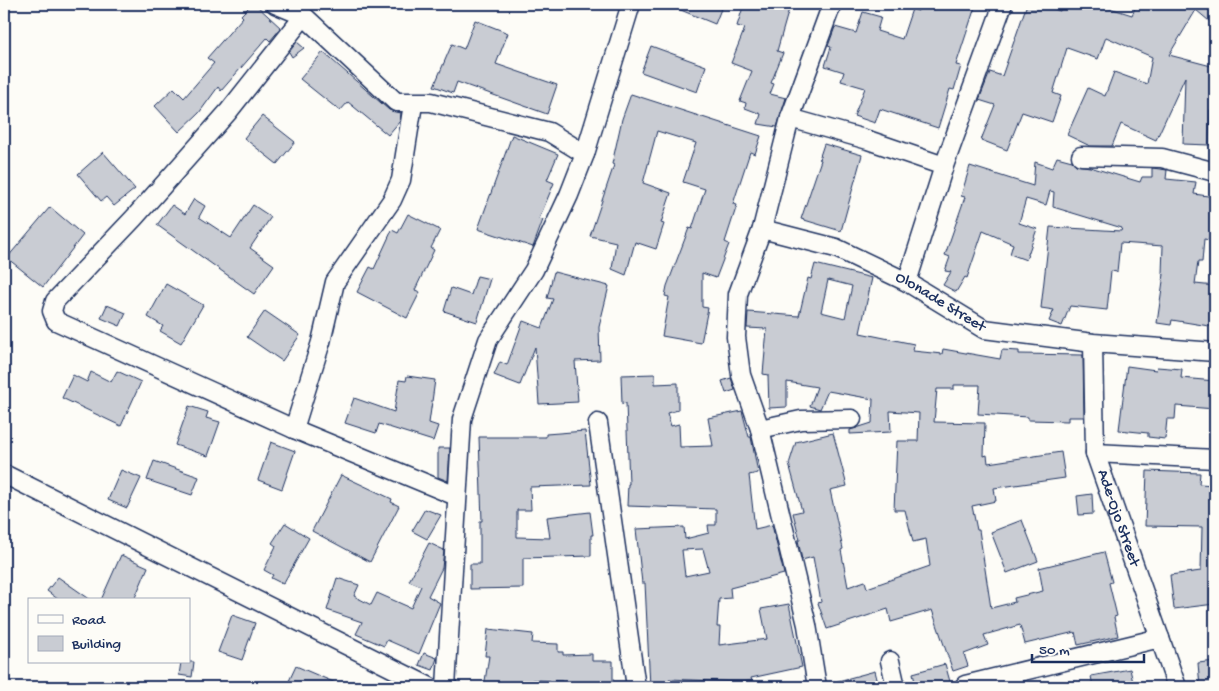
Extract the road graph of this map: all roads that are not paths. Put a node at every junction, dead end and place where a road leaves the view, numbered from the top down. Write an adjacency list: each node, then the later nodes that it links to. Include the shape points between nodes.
1 (275, 4): 5 (street)
2 (631, 4): 8 (street)
3 (830, 4): 7 (street)
4 (1003, 4): 10 (street)
5 (304, 16): 6 (street, via 396,102); 18 (street, via 228,112 55,301 52,311 56,321)
6 (413, 104): 8 (street, via 431,102 549,132); 18 (street, via 401,180 392,200 335,282 321,342)
7 (790, 118): 10 (street); 12 (street)
8 (585, 154): 23 (street, via 534,270 488,340 462,419)
9 (1081, 156): 11 (street, via 1162,158)
10 (944, 166): 13 (street)
11 (1215, 172)
12 (762, 229): 13 (street, Olonade Street, via 836,248); 19 (street, via 738,294 736,337 741,375)
13 (907, 282): 14 (street, Olonade Street, via 984,329)
14 (1093, 343): 15 (street, Olonade Street); 20 (street, Ade-Ojo Street)
15 (1215, 352)
16 (852, 420): 19 (street, via 801,420)
17 (598, 423): 29 (street)
18 (294, 429): 23 (street)
19 (760, 429): 30 (street, via 807,625)
20 (1096, 453): 21 (street); 24 (street, Ade-Ojo Street)
21 (1215, 459)
22 (4, 474): 27 (street)
23 (456, 496): 28 (street)
24 (1160, 638): 26 (street); 32 (street, Ade-Ojo Street)
25 (890, 662): 31 (street)
26 (965, 685)
27 (430, 687)
28 (446, 687)
29 (636, 687)
30 (817, 687)
31 (896, 687)
32 (1176, 687)

